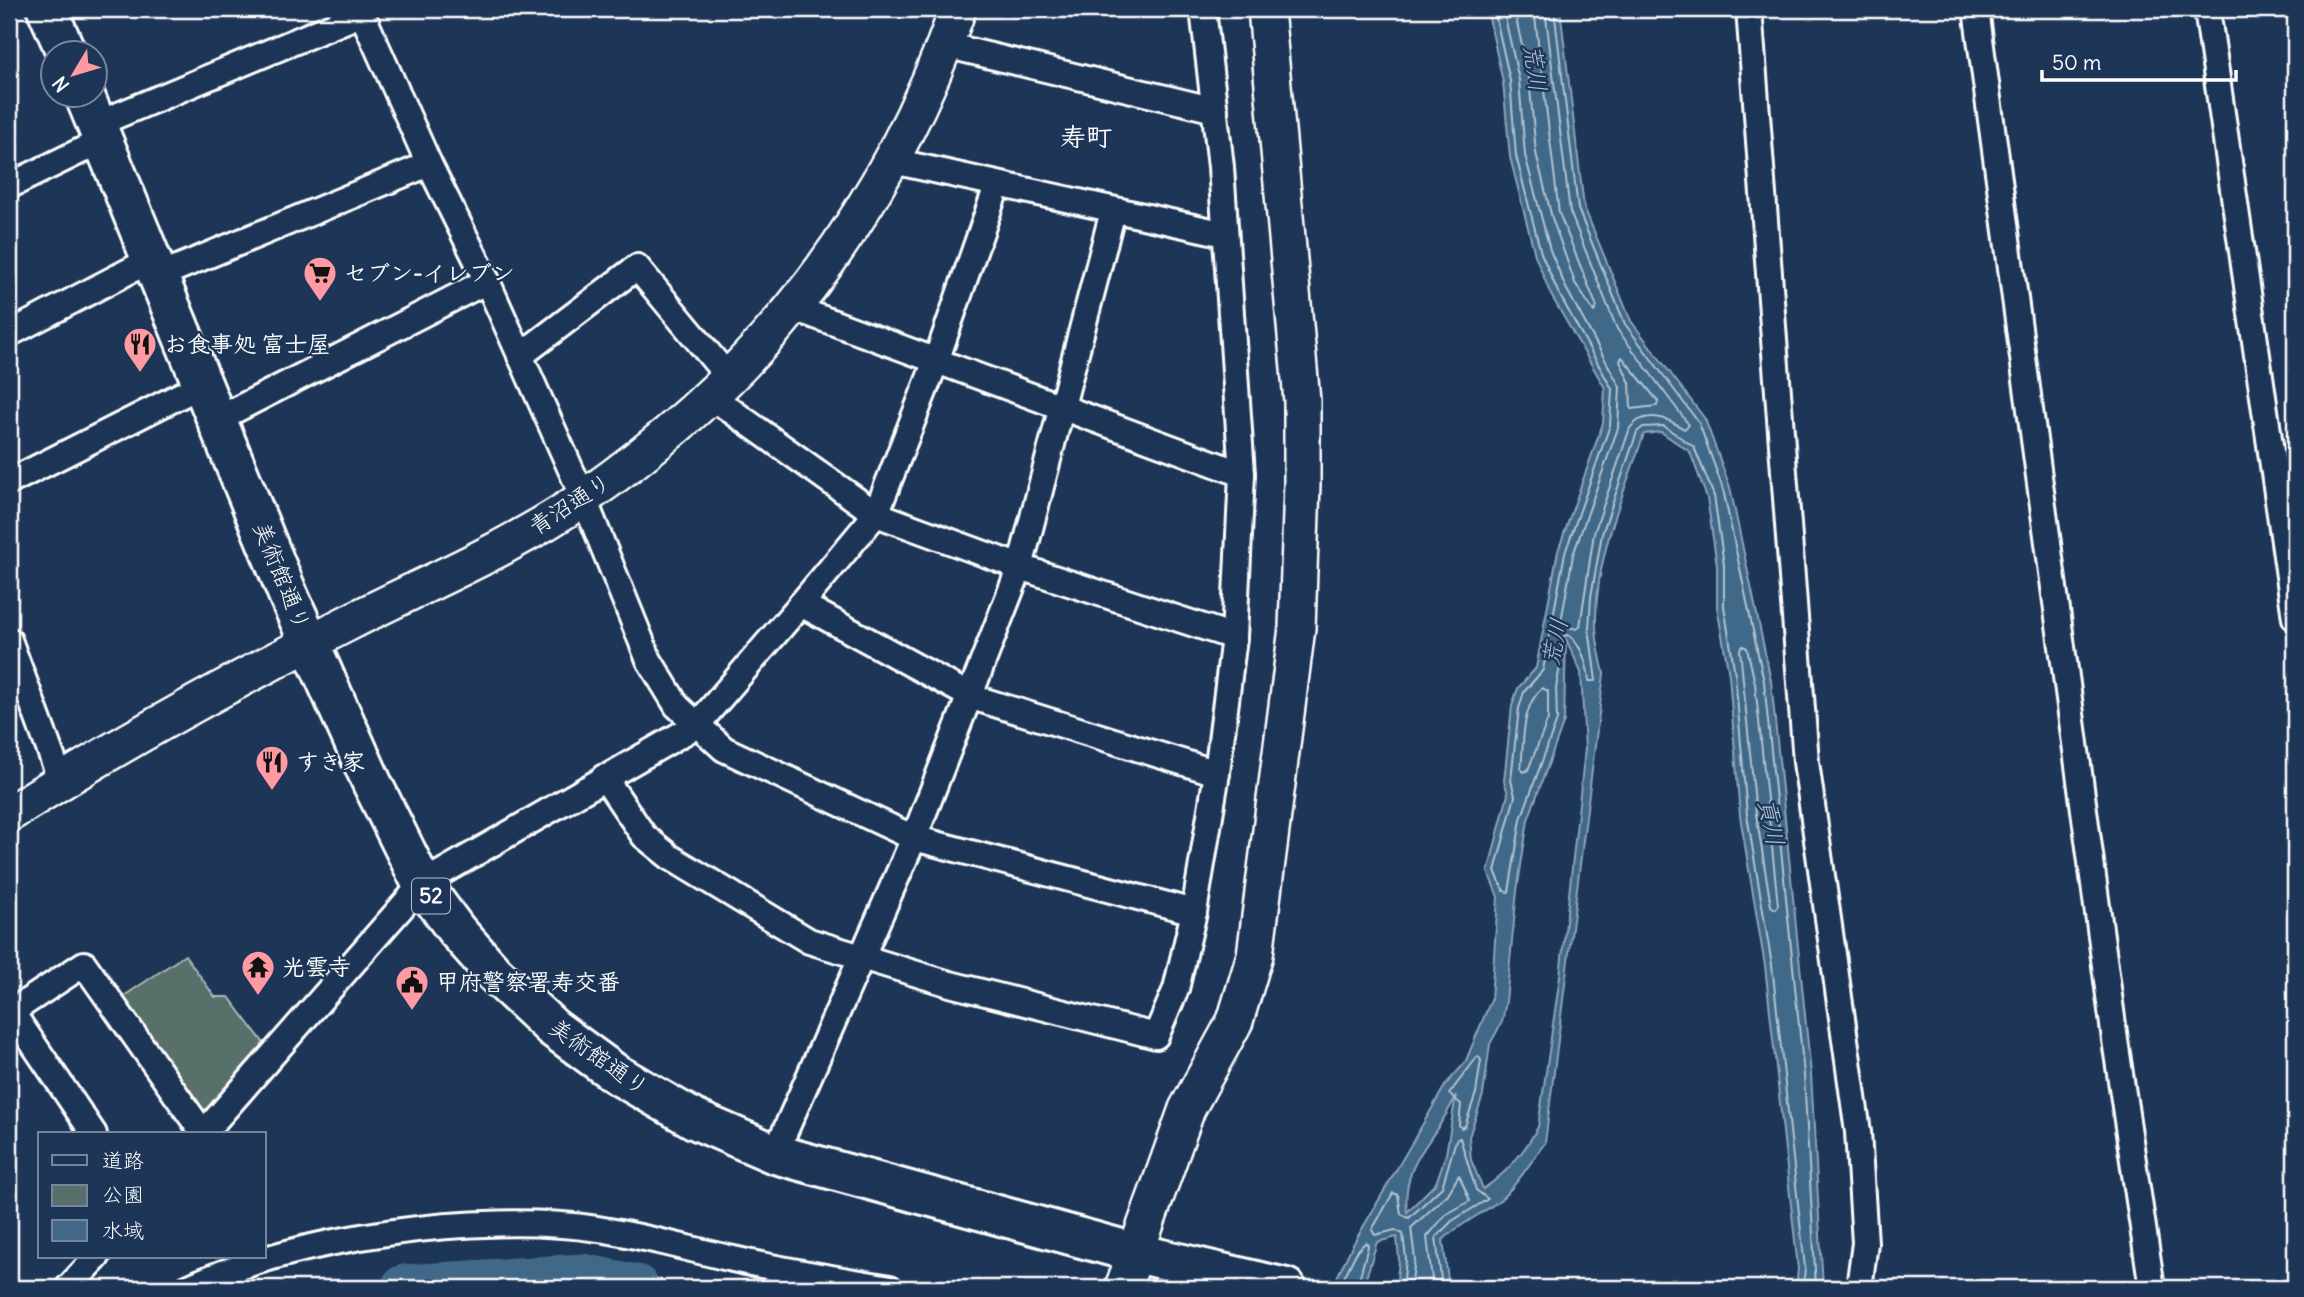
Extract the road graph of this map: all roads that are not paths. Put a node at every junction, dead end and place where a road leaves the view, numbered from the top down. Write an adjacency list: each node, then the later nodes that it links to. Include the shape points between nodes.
1 (47, 9): 9 (highway)
2 (958, 9): 10 (street, 青沼通り)
3 (1203, 9): 11 (street)
4 (1265, 9): 54 (street, via 1302,401 1297,628 1255,955 1234,1021 1187,1109)
5 (1749, 9): 61 (street, via 1806,762 1858,1132 1865,1243)
6 (1976, 9): 62 (street)
7 (2207, 9): 35 (street)
8 (362, 11): 12 (street); 14 (street)
9 (60, 38)
10 (945, 45): 11 (street); 13 (street, 青沼通り)
11 (1215, 110): 18 (street)
12 (95, 120): 16 (street); 19 (highway, 美術館通り / 52)
13 (893, 161): 15 (street); 21 (street, 青沼通り, via 843,244)
14 (429, 164): 19 (street); 20 (street)
15 (998, 186): 17 (street); 24 (street)
16 (9, 187)
17 (1113, 211): 18 (street); 27 (street)
18 (1225, 234): 29 (street)
19 (155, 268): 22 (street); 25 (highway, 美術館通り / 52)
20 (487, 281): 23 (street); 28 (street)
21 (794, 308): 24 (street); 26 (street, 青沼通り)
22 (9, 334)
23 (520, 356): 26 (street, via 637,267); 31 (street)
24 (936, 361): 27 (street); 32 (street)
25 (201, 385): 28 (highway, 美術館通り / 52); 30 (street)
26 (720, 388): 31 (street, 青沼通り); 32 (street)
27 (1063, 408): 29 (street); 33 (street)
28 (216, 420): 38 (highway, 美術館通り / 52)
29 (1242, 474): 36 (street)
30 (9, 482)
31 (584, 499): 38 (street, 青沼通り, via 509,544); 40 (street, via 649,660 677,706)
32 (876, 514): 33 (street); 34 (street)
33 (1020, 567): 36 (street); 39 (street)
34 (801, 604): 39 (street); 40 (street)
35 (2295, 618)
36 (1234, 637): 41 (street)
37 (9, 640): 43 (street)
38 (310, 643): 43 (street, 青沼通り); 46 (highway, 美術館通り / 52)
39 (972, 697): 41 (street); 45 (street)
40 (696, 724): 42 (street); 45 (street, via 724,749)
41 (1217, 773): 47 (street)
42 (604, 777): 46 (street); 48 (street, via 644,836 670,858 809,942)
43 (61, 781): 44 (street, 青沼通り)
44 (9, 814)
45 (914, 838): 47 (street); 48 (street)
46 (422, 884): 52 (street); 53 (highway, 美術館通り / 52, via 495,974 553,1028 615,1074 694,1119)
47 (1194, 912): 48 (street, via 1176,989 1156,1036)
48 (861, 959): 53 (street)
49 (10, 1010): 50 (street); 51 (street, via 84,964)
50 (93, 1132)
51 (202, 1132)
52 (205, 1132)
53 (775, 1154): 54 (highway, 美術館通り / 52)
54 (1136, 1253): 59 (street); 60 (highway, 美術館通り / 52)
55 (96, 1258): 56 (street)
56 (68, 1288)
57 (187, 1288): 58 (street, via 228,1269 344,1241 440,1228 520,1225 597,1229 782,1270)
58 (890, 1288)
59 (1123, 1288)
60 (1286, 1288)
61 (1858, 1288)
62 (2152, 1288)

